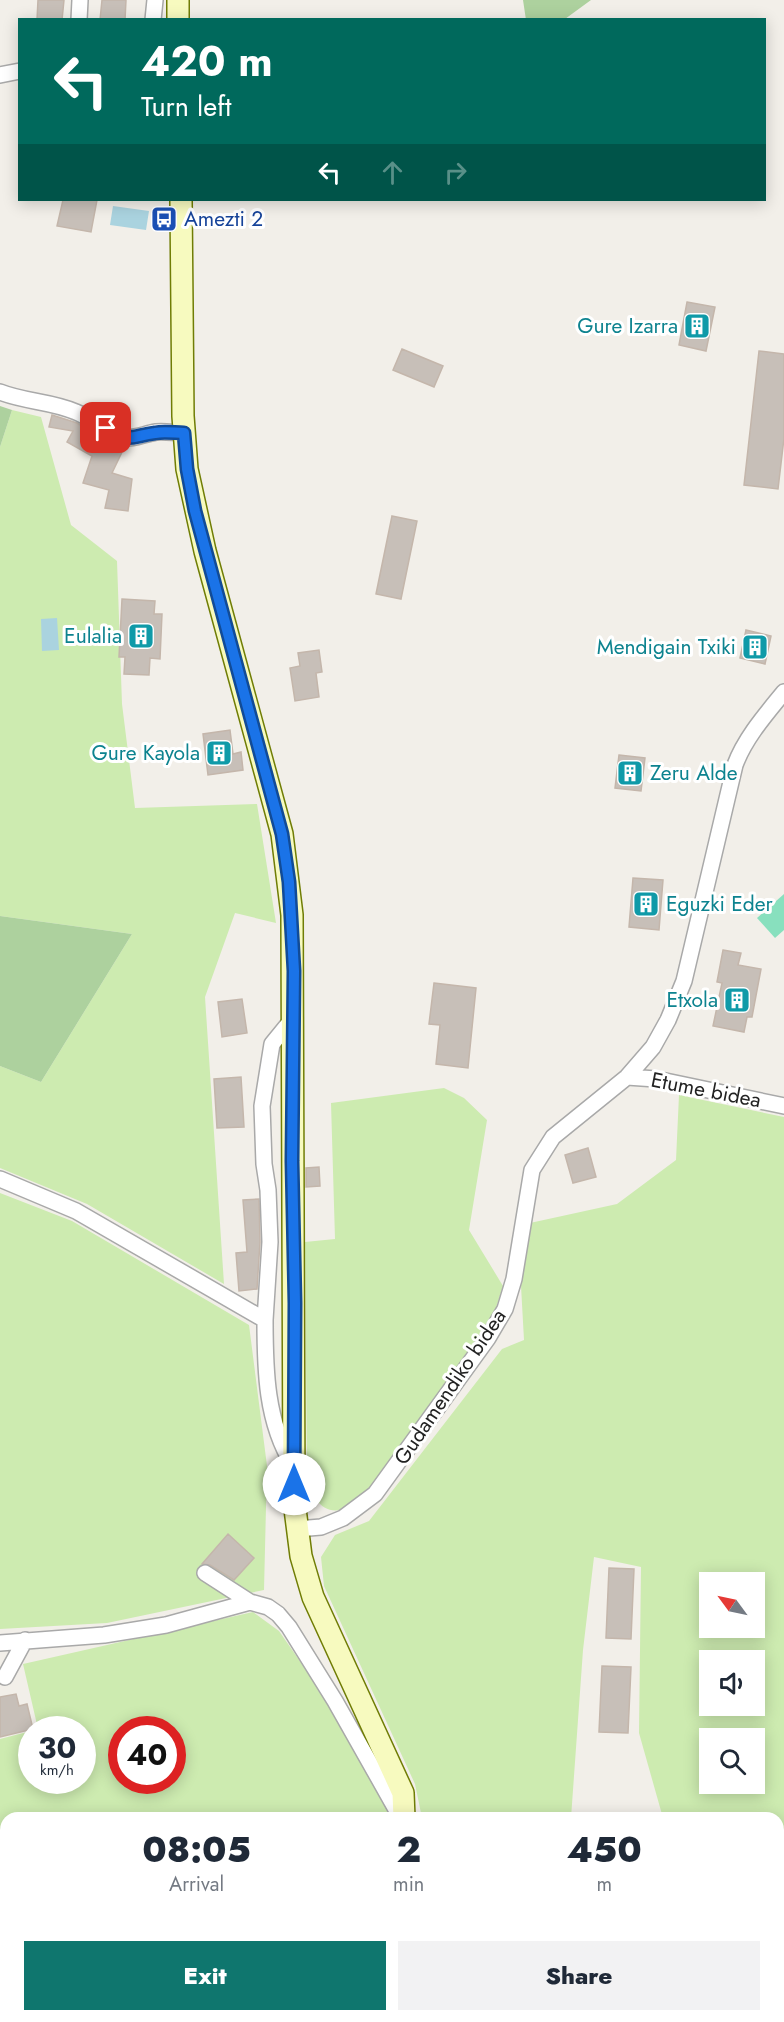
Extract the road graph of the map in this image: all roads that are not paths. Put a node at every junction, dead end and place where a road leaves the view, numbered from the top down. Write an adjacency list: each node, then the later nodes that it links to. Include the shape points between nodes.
1 (80, 0): 4 (street)
2 (155, 0): 5 (street)
3 (178, 0): 6 (street)
4 (79, 18)
5 (153, 18)
6 (178, 18)
7 (18, 71): 8 (street)
8 (0, 75)
9 (181, 201): 11 (street)
10 (0, 392): 11 (street, via 76,412 117,436 134,439 156,432)
11 (184, 433): 13 (street, via 195,511 282,834 292,915)
12 (784, 692): 14 (street, Gudamendiko bidea, via 739,755 684,981 653,1047)
13 (294, 1017): 17 (street, via 272,1044 262,1106 270,1242); 18 (street)
14 (627, 1077): 15 (street, Etume bidea, via 656,1079); 19 (street, Gudamendiko bidea, via 553,1137 532,1170 514,1279 505,1309 410,1449 360,1507 321,1527)
15 (784, 1106)
16 (0, 1179): 17 (street, via 76,1211)
17 (266, 1320): 18 (street, via 265,1358 272,1415)
18 (294, 1468): 19 (street)
19 (297, 1529): 26 (street, via 313,1597 403,1793)
20 (205, 1573): 21 (street)
21 (250, 1602): 22 (street, via 166,1625 104,1635); 25 (street, via 268,1607 289,1627)
22 (25, 1640): 23 (street); 24 (street)
23 (0, 1643)
24 (5, 1677)
25 (400, 1812)
26 (403, 1812)

